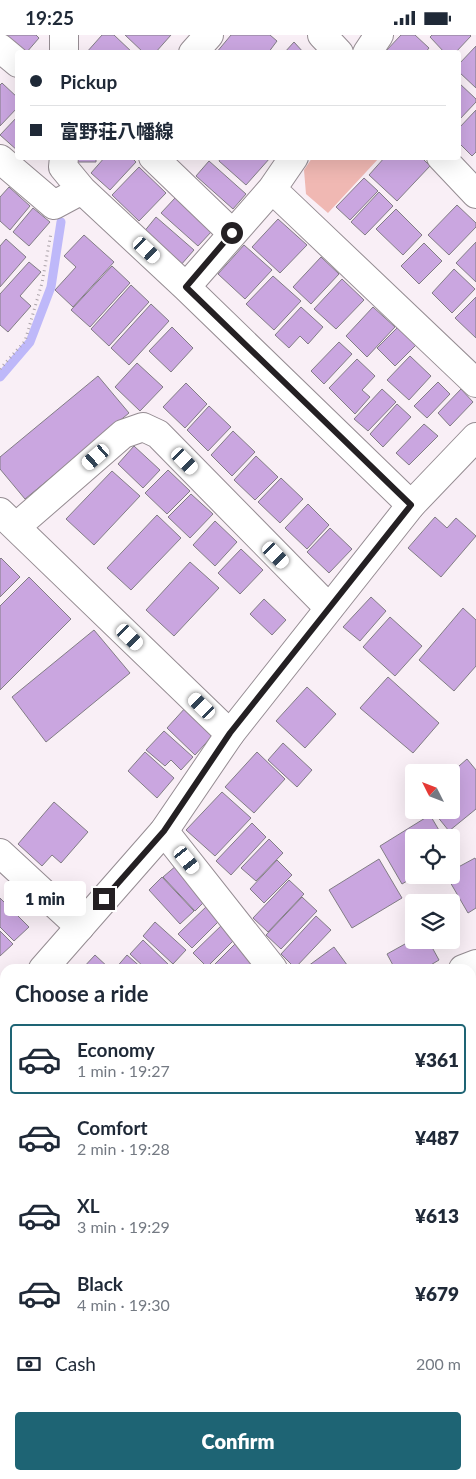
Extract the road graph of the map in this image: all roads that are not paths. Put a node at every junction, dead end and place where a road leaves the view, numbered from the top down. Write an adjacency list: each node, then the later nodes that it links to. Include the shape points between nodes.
1 (64, 35): 6 (street)
2 (209, 35): 7 (street)
3 (322, 35): 8 (street)
4 (379, 35): 9 (street)
5 (0, 48): 10 (street)
6 (64, 50)
7 (196, 50)
8 (336, 50)
9 (369, 50)
10 (15, 60)
11 (0, 159): 17 (street, via 54,205)
12 (64, 160): 17 (street, via 63,167)
13 (156, 160): 19 (street)
14 (292, 160): 16 (street)
15 (444, 160): 18 (street)
16 (272, 189): 19 (street); 21 (street)
17 (82, 190): 20 (street)
18 (476, 194)
19 (232, 233): 20 (street)
20 (186, 287): 23 (street)
21 (476, 383)
22 (476, 437): 23 (street)
23 (411, 505): 25 (street)
24 (8, 520): 25 (street, via 123,434 143,427 158,434); 26 (street)
25 (329, 608): 26 (street)
26 (230, 733): 27 (street)
27 (164, 831): 29 (street); 31 (street)
28 (0, 853): 29 (street)
29 (80, 927): 30 (street)
30 (47, 964)
31 (269, 964)

